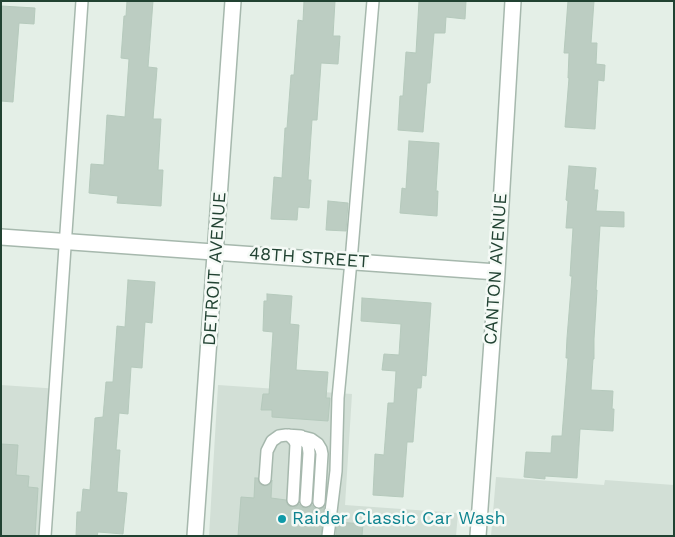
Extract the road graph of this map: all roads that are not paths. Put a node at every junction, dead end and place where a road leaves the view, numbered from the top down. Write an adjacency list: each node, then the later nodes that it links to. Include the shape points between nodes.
1 (82, 1): 6 (lane)
2 (233, 1): 7 (street, DETROIT AVENUE)
3 (373, 1): 8 (lane)
4 (513, 1): 9 (street, CANTON AVENUE)
5 (1, 236): 6 (street, 48TH STREET)
6 (66, 241): 7 (street, 48TH STREET); 15 (lane)
7 (216, 251): 8 (street, 48TH STREET); 16 (street, DETROIT AVENUE)
8 (351, 261): 9 (street, 48TH STREET); 17 (lane, via 338,398 336,471)
9 (497, 272): 18 (street, CANTON AVENUE)
10 (295, 436): 11 (lane, via 279,436 272,441 267,451); 12 (lane); 13 (lane, via 308,445); 14 (lane, via 311,439 321,449)
11 (265, 479)
12 (293, 500)
13 (306, 501)
14 (319, 502)
15 (45, 536)
16 (196, 536)
17 (328, 536)
18 (478, 536)

